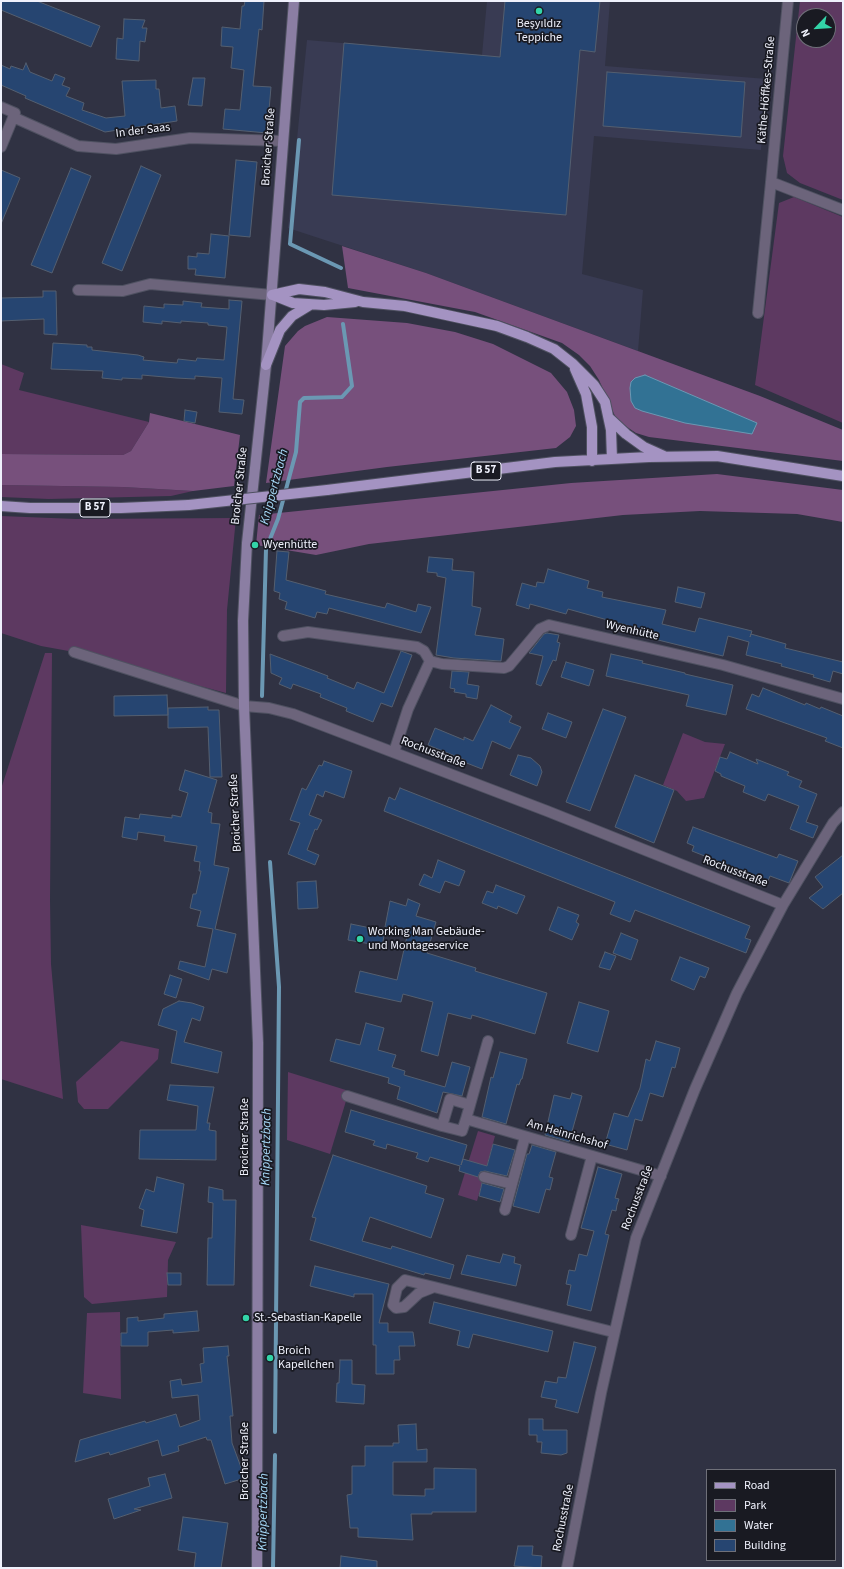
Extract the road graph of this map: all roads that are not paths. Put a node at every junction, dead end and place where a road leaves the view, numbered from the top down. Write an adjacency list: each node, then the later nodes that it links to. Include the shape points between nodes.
1 (294, 1): 5 (street, Broicher Straße)
2 (788, 1): 7 (street, Käthe-Höffkes-Straße)
3 (1, 107): 4 (street, In der Saas, via 15,113)
4 (13, 117): 5 (street, In der Saas, via 78,146 116,149 190,138); 6 (street)
5 (283, 141): 10 (street, Broicher Straße)
6 (1, 147)
7 (772, 182): 8 (street); 13 (street, Käthe-Höffkes-Straße)
8 (843, 210)
9 (78, 290): 10 (street, via 123,291 150,284)
10 (272, 295): 11 (main road, via 299,289 325,292); 12 (main road, via 293,303); 15 (street, Broicher Straße)
11 (363, 302): 12 (main road); 14 (main road, via 405,306 497,326 554,349)
12 (310, 305): 15 (main road, via 292,316 280,330)
13 (758, 313)
14 (573, 364): 16 (main road, via 594,385 605,402); 19 (main road, via 586,394 592,427)
15 (266, 365): 26 (street, Broicher Straße, via 247,543 243,621)
16 (610, 419): 17 (main road, via 644,447); 18 (main road)
17 (665, 457): 18 (main road, B 57); 20 (main road, B 57, via 717,456)
18 (612, 459): 19 (main road, B 57)
19 (592, 461): 21 (main road, B 57, bridge, via 555,462 188,505 113,508)
20 (843, 476)
21 (1, 506)
22 (283, 636): 24 (street, via 308,632 416,647 424,652)
23 (74, 652): 26 (street)
24 (430, 661): 25 (street, Wyenhütte, via 504,668 509,666 540,629 549,625 723,665); 27 (street, via 408,709)
25 (843, 699)
26 (244, 706): 27 (street, Rochusstraße, via 269,708 293,714); 44 (street, Broicher Straße, via 258,1043)
27 (394, 752): 29 (street, Rochusstraße)
28 (843, 812): 29 (street)
29 (783, 905): 37 (street, Rochusstraße, via 735,1000 695,1089)
30 (488, 1041): 32 (street)
31 (347, 1096): 34 (street)
32 (470, 1105): 33 (street); 34 (street, via 450,1100)
33 (466, 1119): 34 (street, via 462,1131); 35 (street, Am Heinrichshof)
34 (442, 1126)
35 (525, 1137): 36 (street, Am Heinrichshof); 39 (street)
36 (592, 1156): 37 (street, Am Heinrichshof); 41 (street)
37 (661, 1176): 43 (street, Rochusstraße, via 636,1238)
38 (484, 1177): 39 (street)
39 (512, 1184): 40 (street)
40 (505, 1210)
41 (571, 1235)
42 (434, 1287): 43 (street)
43 (614, 1332): 45 (street, Rochusstraße)
44 (258, 1568)
45 (567, 1568)

